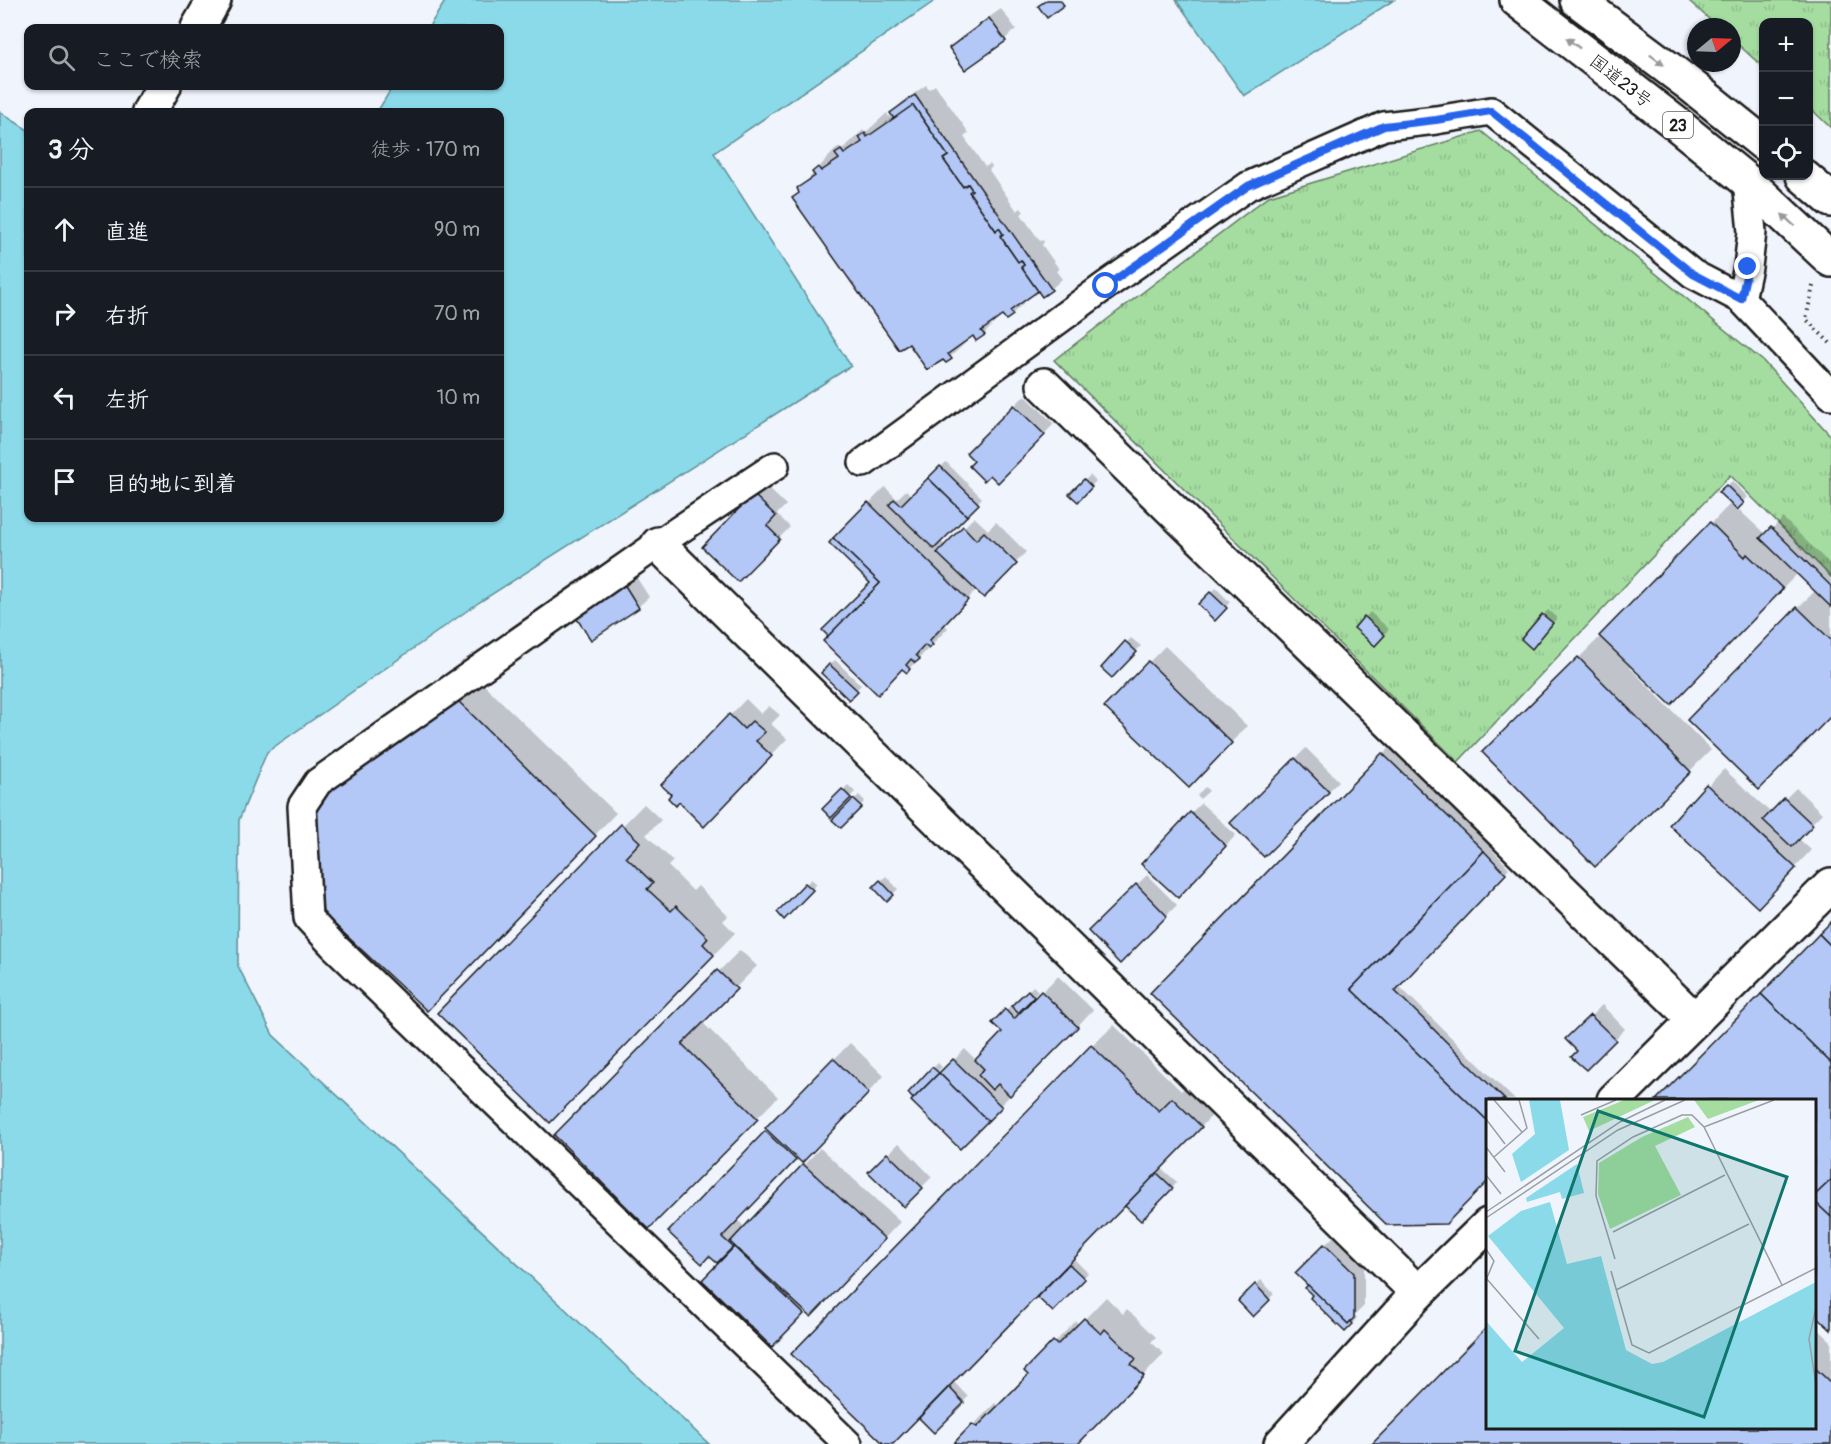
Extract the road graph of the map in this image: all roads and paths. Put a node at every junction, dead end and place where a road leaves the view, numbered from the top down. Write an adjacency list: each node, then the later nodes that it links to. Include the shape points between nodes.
1 (214, 0): 4 (main road)
2 (1517, 0): 9 (main road, 国道23号 / 23, one-way to 2)
3 (1577, 0): 7 (main road, 国道23号 / 23, one-way to 7)
4 (200, 24)
5 (163, 90): 6 (main road)
6 (151, 108)
7 (1759, 140)
8 (1808, 180): 10 (main road)
9 (1747, 181): 11 (main road, 国道23号 / 23, one-way to 9); 12 (street, via 1752,231)
10 (1831, 200)
11 (1822, 272): 13 (path, via 1806,319)
12 (1741, 299): 15 (street); 16 (street, via 1693,274 1491,111 1384,126 1248,186)
13 (1831, 344)
14 (1044, 385): 20 (main road)
15 (1831, 395)
16 (863, 463)
17 (775, 466): 18 (street)
18 (658, 544): 23 (main road); 24 (street, via 318,782 303,806 308,918)
19 (1831, 885): 20 (main road)
20 (1695, 1020): 21 (main road)
21 (1616, 1099)
22 (1486, 1227): 23 (main road)
23 (1418, 1293): 25 (main road)
24 (848, 1444)
25 (1281, 1444)

